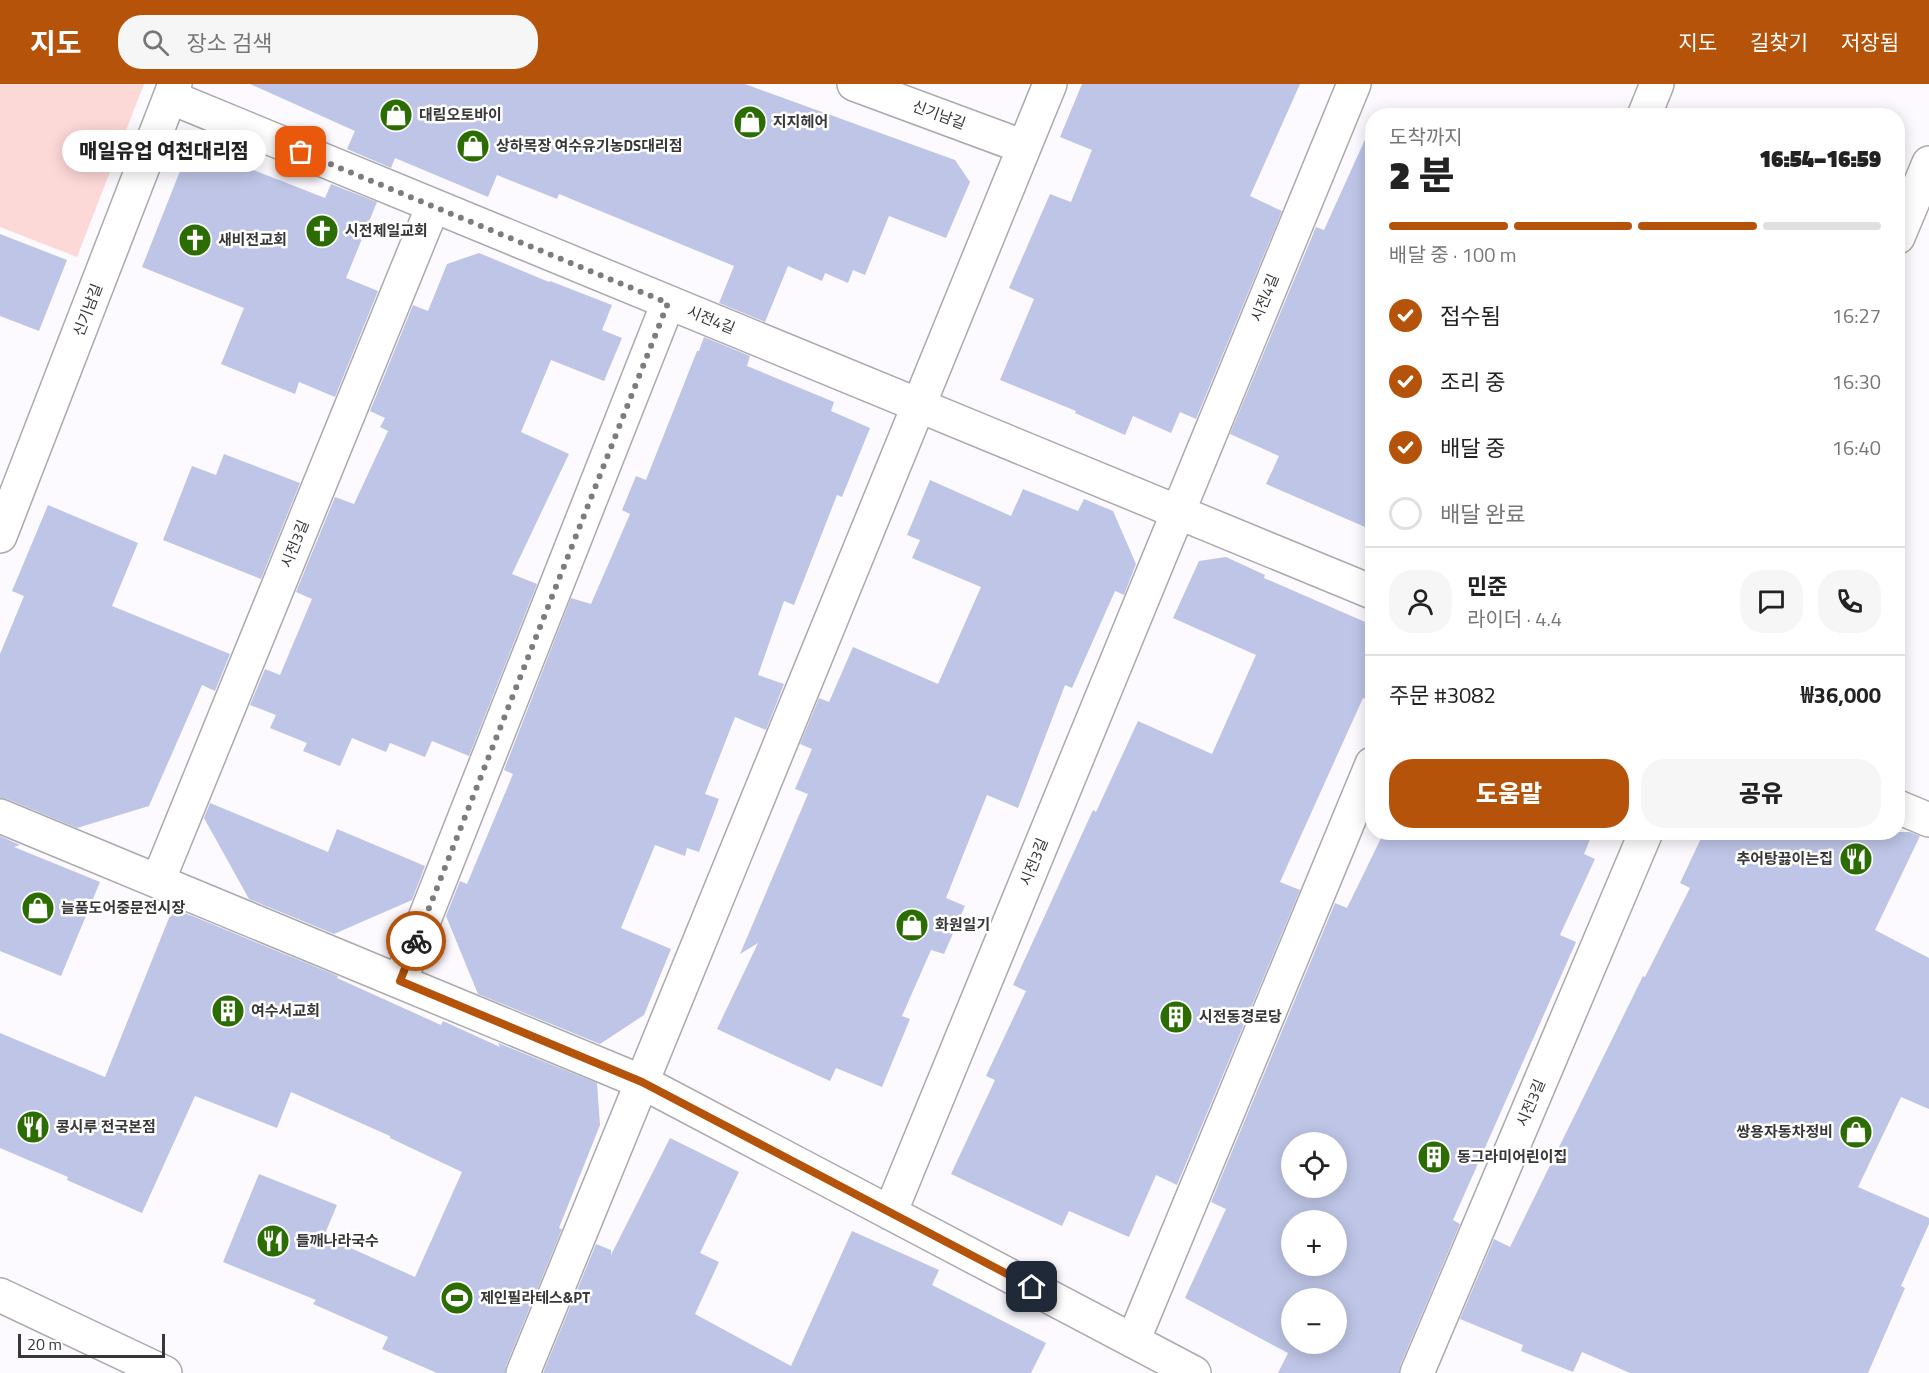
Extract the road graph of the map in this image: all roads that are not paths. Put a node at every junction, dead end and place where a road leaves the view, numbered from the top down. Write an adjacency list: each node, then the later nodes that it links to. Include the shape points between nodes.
1 (854, 84): 7 (street, 신기남길)
2 (1050, 84): 7 (street)
3 (1354, 84): 13 (street, 시전4길)
4 (1657, 84): 6 (street)
5 (172, 91): 9 (street, 시전4길); 14 (street, 신기남길)
6 (1647, 108)
7 (1024, 147): 12 (street)
8 (1929, 163): 10 (street)
9 (433, 206): 11 (street, 시전4길); 21 (street, 시전3길)
10 (1905, 220)
11 (668, 303): 12 (street, 시전4길); 22 (street)
12 (918, 405): 13 (street, 시전4길); 23 (street)
13 (1177, 511): 15 (street, 시전4길); 24 (street, 시전3길)
14 (0, 536)
15 (1365, 589)
16 (1365, 781): 26 (street)
17 (1905, 810): 19 (street)
18 (0, 816): 21 (street)
19 (1929, 820)
20 (1643, 840): 30 (street, 시전3길)
21 (158, 881): 22 (street)
22 (400, 981): 23 (street)
23 (642, 1082): 24 (street); 28 (street)
24 (890, 1213): 26 (street)
25 (0, 1294): 27 (street)
26 (1133, 1341): 29 (street)
27 (165, 1373)
28 (523, 1373)
29 (1194, 1373)
30 (1417, 1373)

